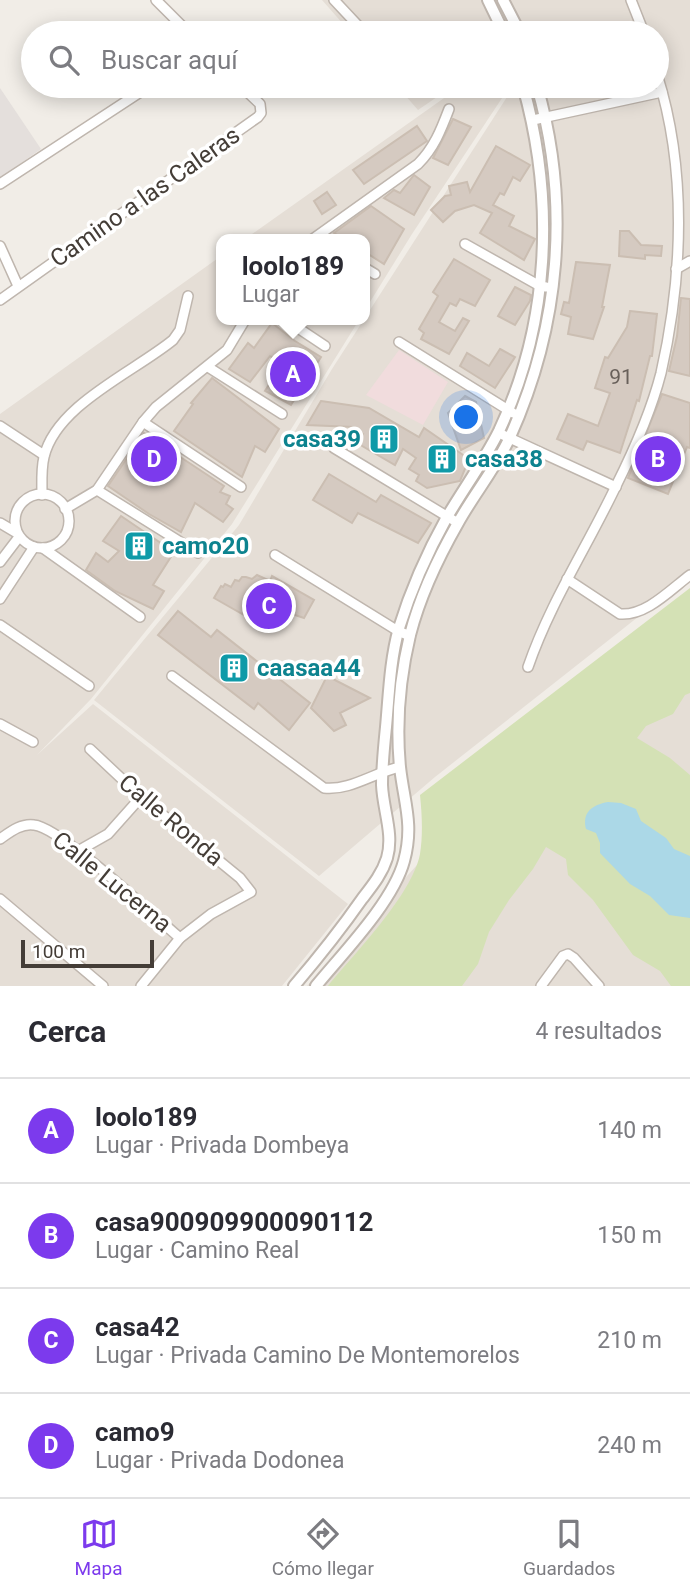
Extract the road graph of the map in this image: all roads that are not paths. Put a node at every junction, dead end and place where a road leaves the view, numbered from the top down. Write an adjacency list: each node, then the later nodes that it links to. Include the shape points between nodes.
1 (156, 0): 6 (street)
2 (334, 0): 7 (street)
3 (488, 0): 8 (street)
4 (503, 0): 9 (street)
5 (631, 0): 10 (street)
6 (177, 21)
7 (354, 21)
8 (499, 21)
9 (514, 21)
10 (639, 21)
11 (131, 98): 20 (street)
12 (254, 98): 28 (street, Camino a las Caleras, via 260,104 258,117)
13 (527, 98): 19 (street)
14 (541, 98): 18 (street)
15 (637, 98): 18 (street)
16 (664, 98): 25 (street, via 678,188)
17 (449, 109): 21 (street, via 438,138 418,164)
18 (547, 119): 19 (street); 30 (street, via 555,169)
19 (533, 120): 29 (street, via 544,225)
20 (0, 184)
21 (322, 234)
22 (465, 244): 29 (street)
23 (0, 246): 28 (street)
24 (690, 261): 25 (street)
25 (676, 270): 47 (street, via 660,375)
26 (370, 271): 27 (street)
27 (375, 274)
28 (18, 286): 32 (street, Camino a las Caleras)
29 (540, 286): 30 (street); 38 (street)
30 (554, 288): 38 (street, via 545,337)
31 (188, 296): 45 (street, via 173,340 67,418)
32 (0, 300)
33 (242, 325): 37 (street, via 227,350)
34 (294, 325): 36 (street)
35 (399, 342): 38 (street)
36 (325, 346)
37 (208, 367): 39 (street); 40 (street)
38 (513, 413): 42 (street); 43 (street)
39 (282, 414)
40 (143, 422): 46 (street); 48 (street)
41 (0, 426): 45 (street)
42 (498, 433): 43 (street); 51 (street)
43 (510, 438): 47 (street); 51 (street)
44 (334, 448): 51 (street)
45 (44, 455): 49 (street)
46 (241, 487)
47 (616, 487): 59 (street)
48 (97, 490): 50 (street); 55 (street)
49 (42, 495): 50 (street, via 56,499); 53 (street, via 19,507)
50 (65, 509): 54 (street, via 65,535 51,546)
51 (453, 520): 63 (street, via 414,585); 64 (street)
52 (0, 523): 53 (street)
53 (18, 535): 54 (street); 57 (street)
54 (38, 548): 60 (street); 61 (street)
55 (198, 552)
56 (275, 555): 63 (street)
57 (0, 562)
58 (690, 575): 59 (street, via 632,614 620,614)
59 (567, 579): 65 (street)
60 (0, 599)
61 (140, 617)
62 (0, 625): 67 (street)
63 (398, 631): 64 (street); 72 (street)
64 (410, 636): 71 (street, via 402,684)
65 (528, 667)
66 (172, 676): 72 (street, via 317,786 343,787)
67 (89, 686)
68 (1, 727): 69 (street)
69 (33, 742)
70 (90, 749): 73 (street, Calle Ronda)
71 (400, 767): 72 (street); 76 (street)
72 (382, 770): 75 (street)
73 (141, 797): 77 (street, via 108,834); 79 (street, Calle Ronda, via 251,891)
74 (0, 839): 77 (street, Calle Lucerna, via 32,824)
75 (390, 841): 76 (street); 82 (street, via 382,872)
76 (408, 841): 83 (street, via 404,863 390,892)
77 (78, 851): 79 (street, Calle Lucerna)
78 (0, 899): 80 (street)
79 (180, 938): 81 (street)
80 (103, 986)
81 (141, 986)
82 (294, 986)
83 (316, 986)
84 (541, 986): 85 (street, via 568,954)
85 (599, 986)

